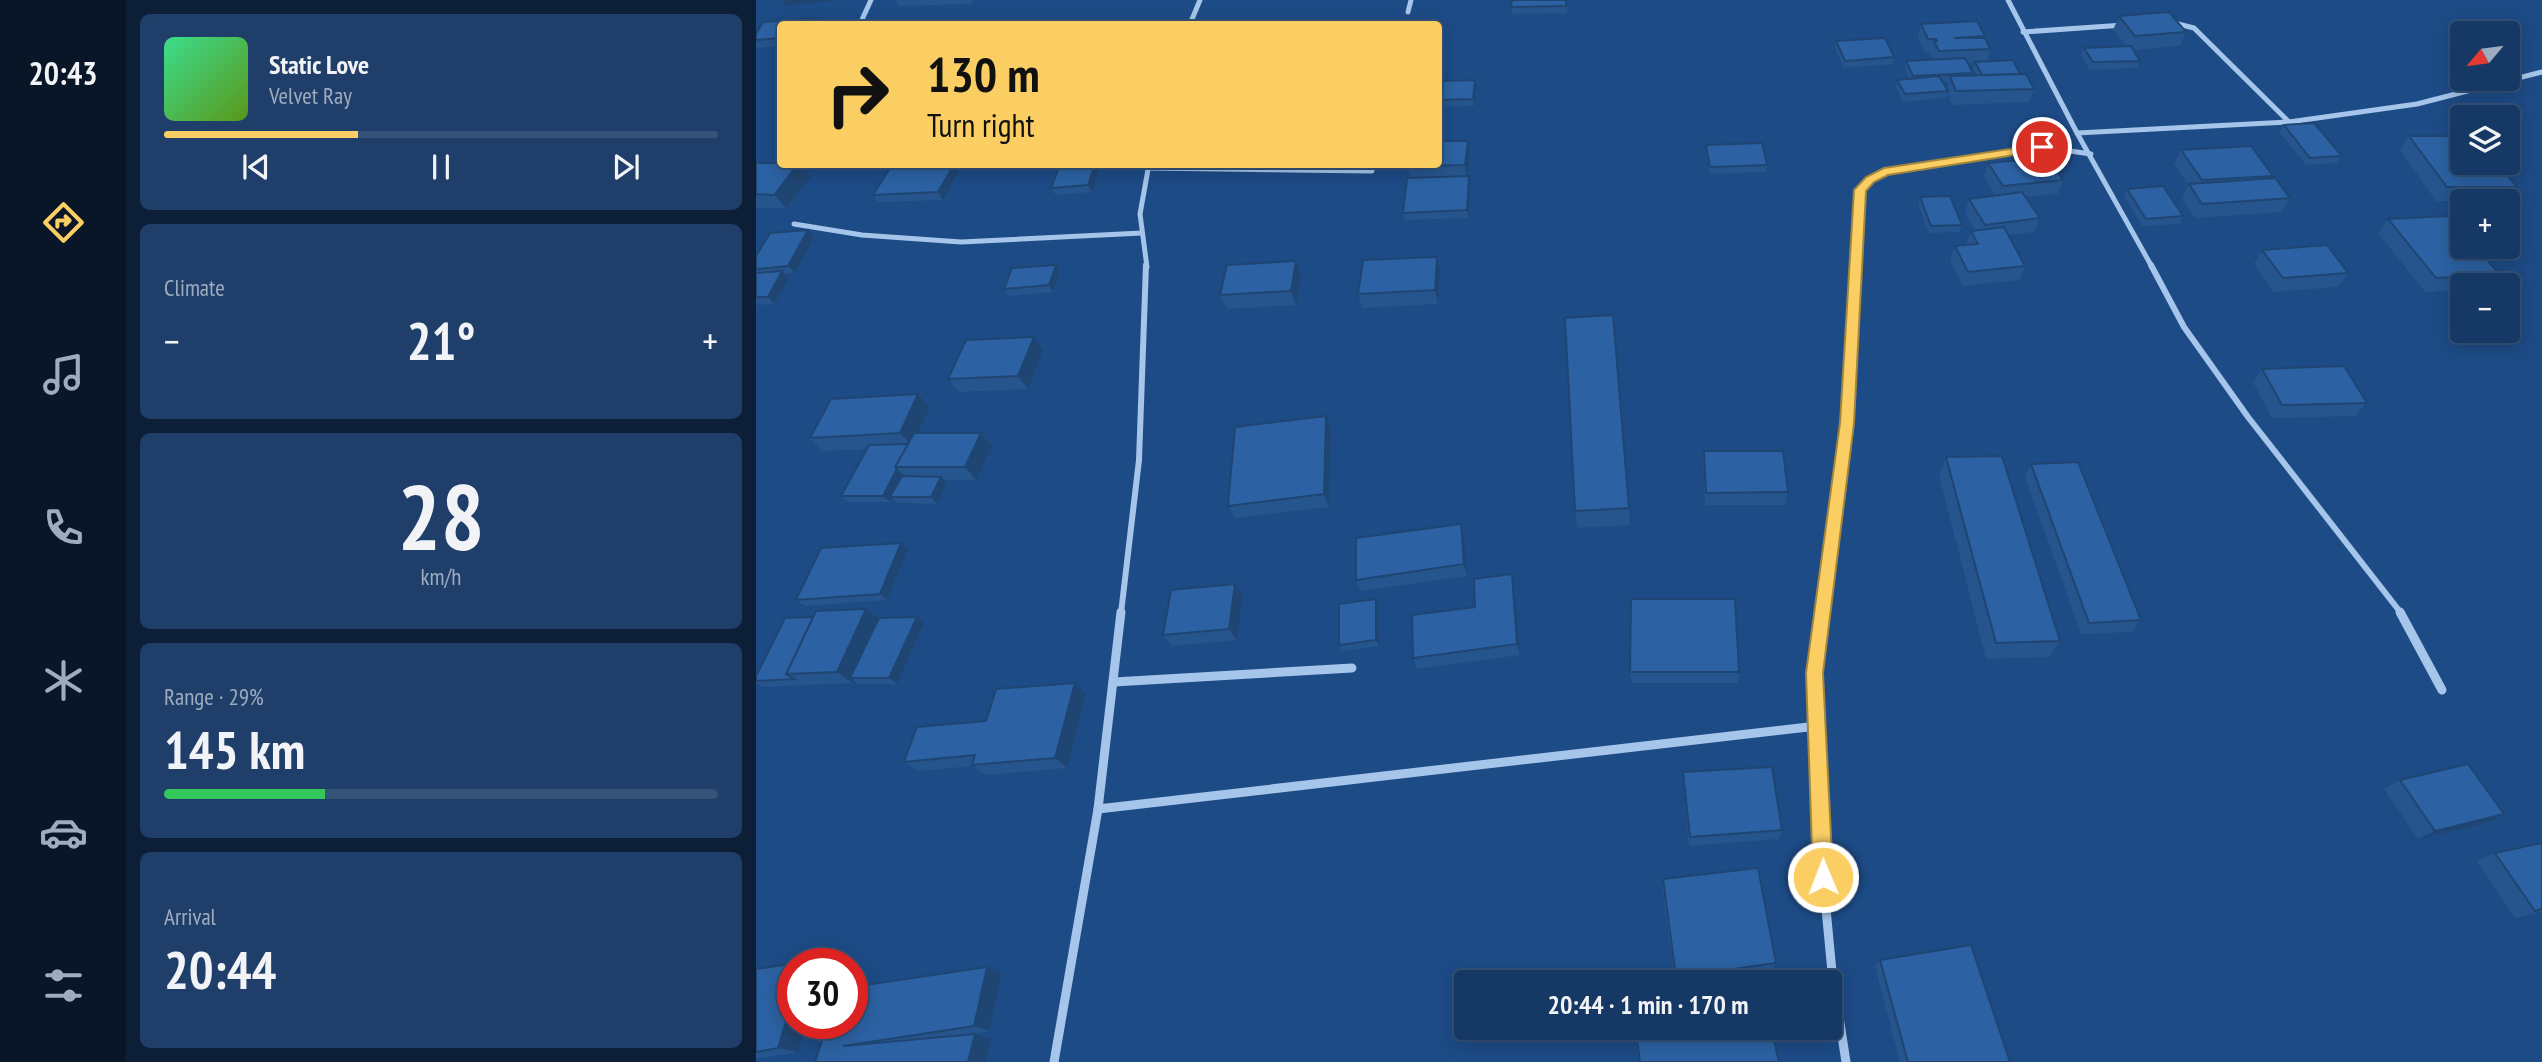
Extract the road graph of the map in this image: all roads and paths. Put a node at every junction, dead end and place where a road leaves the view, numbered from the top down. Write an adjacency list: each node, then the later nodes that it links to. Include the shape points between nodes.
1 (872, 0): 6 (street)
2 (1200, 0): 7 (street)
3 (1411, 0): 5 (street)
4 (2008, 0): 10 (street)
5 (1408, 12)
6 (862, 21)
7 (1191, 21)
8 (2167, 22): 12 (street, via 2194,28)
9 (2128, 24): 10 (street)
10 (2023, 32): 13 (street)
11 (2542, 72): 12 (street, via 2417,104)
12 (2289, 122): 13 (street)
13 (2077, 133): 14 (street)
14 (2091, 154): 22 (street, via 2184,327 2248,417 2399,609); 23 (street, via 2042,147 2002,153 1884,172 1860,190 1847,423 1815,673)
15 (1148, 168): 19 (street, via 1140,214)
16 (1238, 168): 17 (street)
17 (1372, 171)
18 (794, 224): 19 (street, via 862,235 961,242)
19 (1142, 233): 21 (street, via 1147,270 1140,446)
20 (1352, 668): 21 (street)
21 (1114, 682): 24 (street)
22 (2442, 690)
23 (1817, 726): 24 (street); 26 (street, via 1823,877)
24 (1098, 809): 25 (street)
25 (1054, 1062)
26 (1846, 1062)

